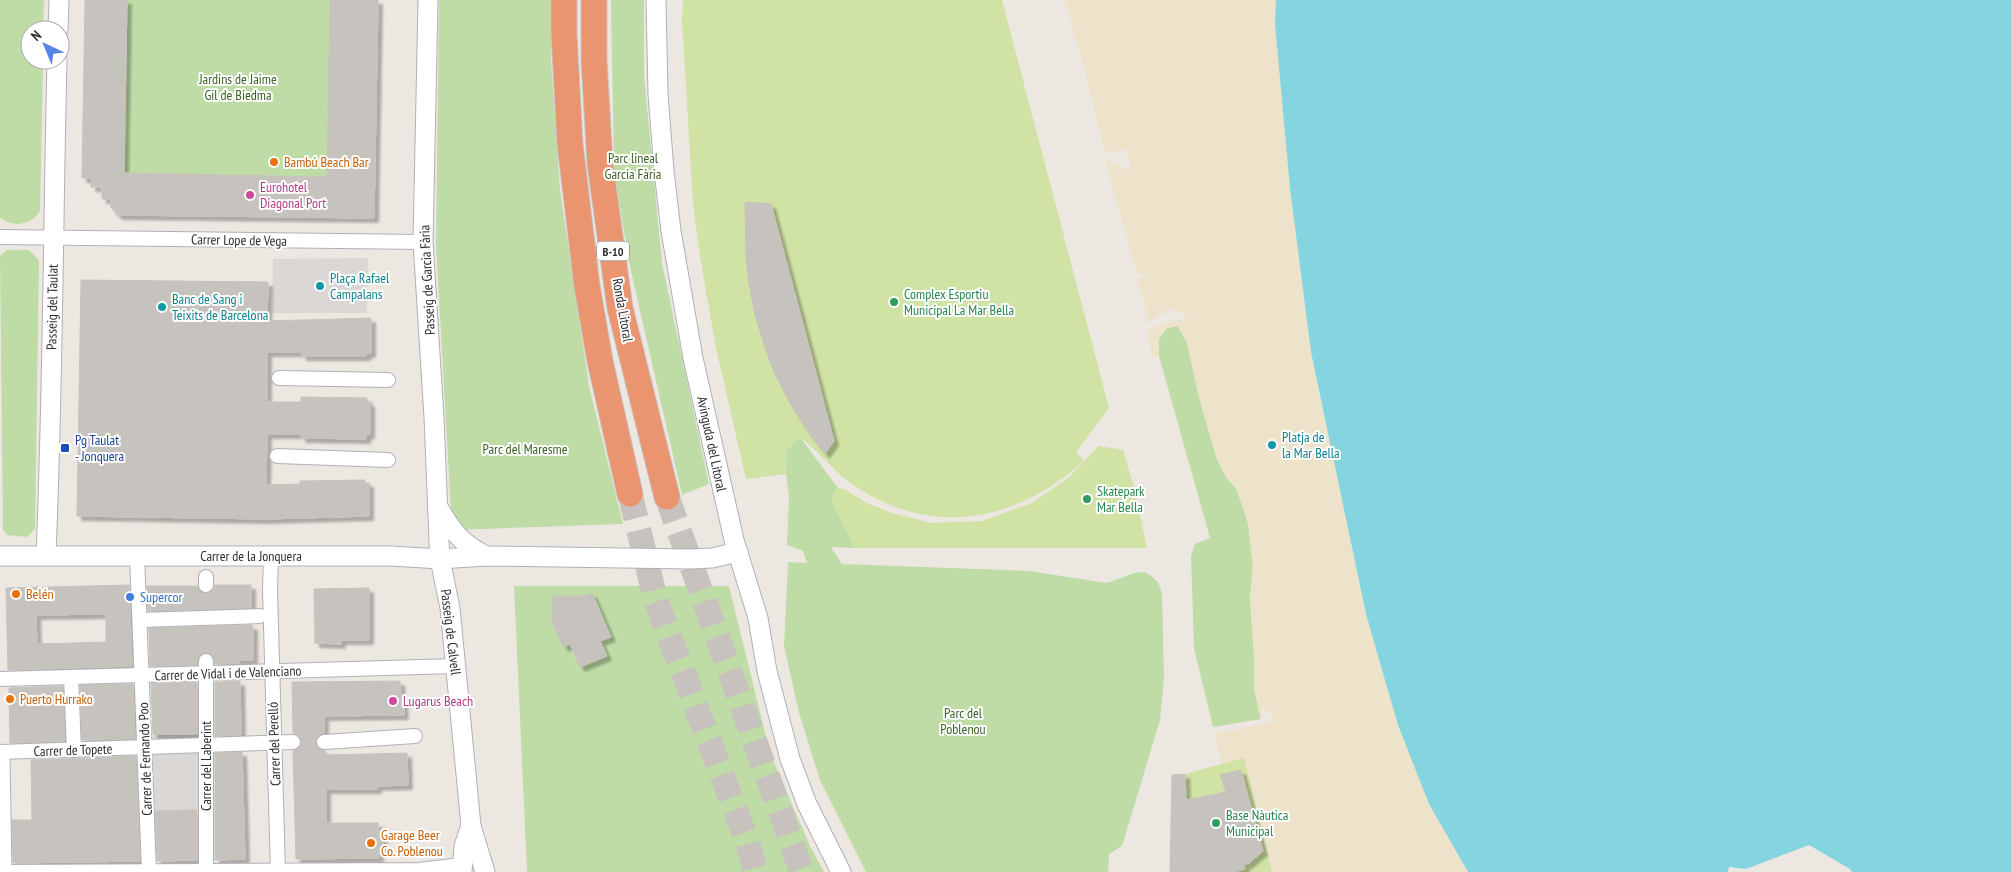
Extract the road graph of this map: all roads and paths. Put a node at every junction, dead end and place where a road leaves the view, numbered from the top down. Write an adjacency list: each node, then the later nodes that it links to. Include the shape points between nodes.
1 (59, 0): 6 (main road)
2 (428, 0): 10 (main road, Passeig de Garcia Fària)
3 (564, 0): 15 (highway, B-10, via 570,144 587,286)
4 (594, 0): 16 (highway, Ronda Litoral / B-10, via 600,164 620,308)
5 (656, 0): 18 (main road, Avinguda del Litoral, via 658,94 671,231 693,358)
6 (58, 20)
7 (57, 70): 9 (main road, Passeig del Taulat)
8 (0, 237): 9 (street, Carrer Lope de Vega)
9 (54, 238): 10 (street, Carrer Lope de Vega); 19 (main road, Passeig del Taulat)
10 (423, 242): 17 (main road, Passeig de Garcia Fària)
11 (279, 378): 12 (street)
12 (388, 380)
13 (277, 456): 14 (street)
14 (388, 460)
15 (630, 494)
16 (666, 497)
17 (437, 506): 23 (main road, via 460,539 469,547); 24 (main road, Passeig de Garcia Fària)
18 (738, 552): 23 (main road, Carrer de la Jonquera, via 690,559); 50 (main road, Avinguda del Litoral, via 758,618 767,671 790,759 807,804)
19 (46, 555): 20 (main road, Carrer de la Jonquera); 21 (main road, Carrer de la Jonquera)
20 (0, 556)
21 (137, 556): 22 (main road, Carrer de la Jonquera); 26 (street, Carrer de Fernando Poo)
22 (271, 556): 24 (main road, Carrer de la Jonquera); 29 (street, Carrer del Perelló)
23 (494, 557): 24 (main road, Carrer de la Jonquera)
24 (440, 559): 27 (main road, Passeig de Calvell, via 450,608)
25 (260, 616): 26 (street)
26 (140, 620): 30 (street, Carrer de Fernando Poo)
27 (456, 666): 29 (street, Carrer de Vidal i de Valenciano); 41 (main road, Passeig de Calvell)
28 (206, 667): 29 (street, Carrer de Vidal i de Valenciano); 30 (street, Carrer de Vidal i de Valenciano); 37 (street, Carrer del Laberint)
29 (272, 672): 36 (street, Carrer del Perelló)
30 (143, 675): 31 (street, Carrer de Vidal i de Valenciano); 38 (street, Carrer de Fernando Poo)
31 (71, 678): 32 (street, Carrer de Vidal i de Valenciano); 39 (street)
32 (0, 679)
33 (415, 736): 35 (street)
34 (293, 742): 36 (street)
35 (324, 742)
36 (274, 743): 37 (street); 45 (street, Carrer del Perelló)
37 (206, 746): 38 (street, Carrer de Topete); 43 (street, Carrer del Laberint)
38 (145, 748): 39 (street, Carrer de Topete); 44 (street, Carrer de Fernando Poo)
39 (74, 750): 40 (street, Carrer de Topete)
40 (0, 754): 47 (main road)
41 (471, 826): 42 (main road, Passeig de Calvell, via 464,846); 49 (main road, Passeig de Calvell)
42 (462, 869): 46 (street)
43 (206, 870): 44 (street); 45 (street)
44 (149, 871): 48 (street)
45 (278, 871): 46 (street)
46 (427, 871)
47 (2, 872)
48 (8, 872)
49 (485, 872)
50 (841, 872)

